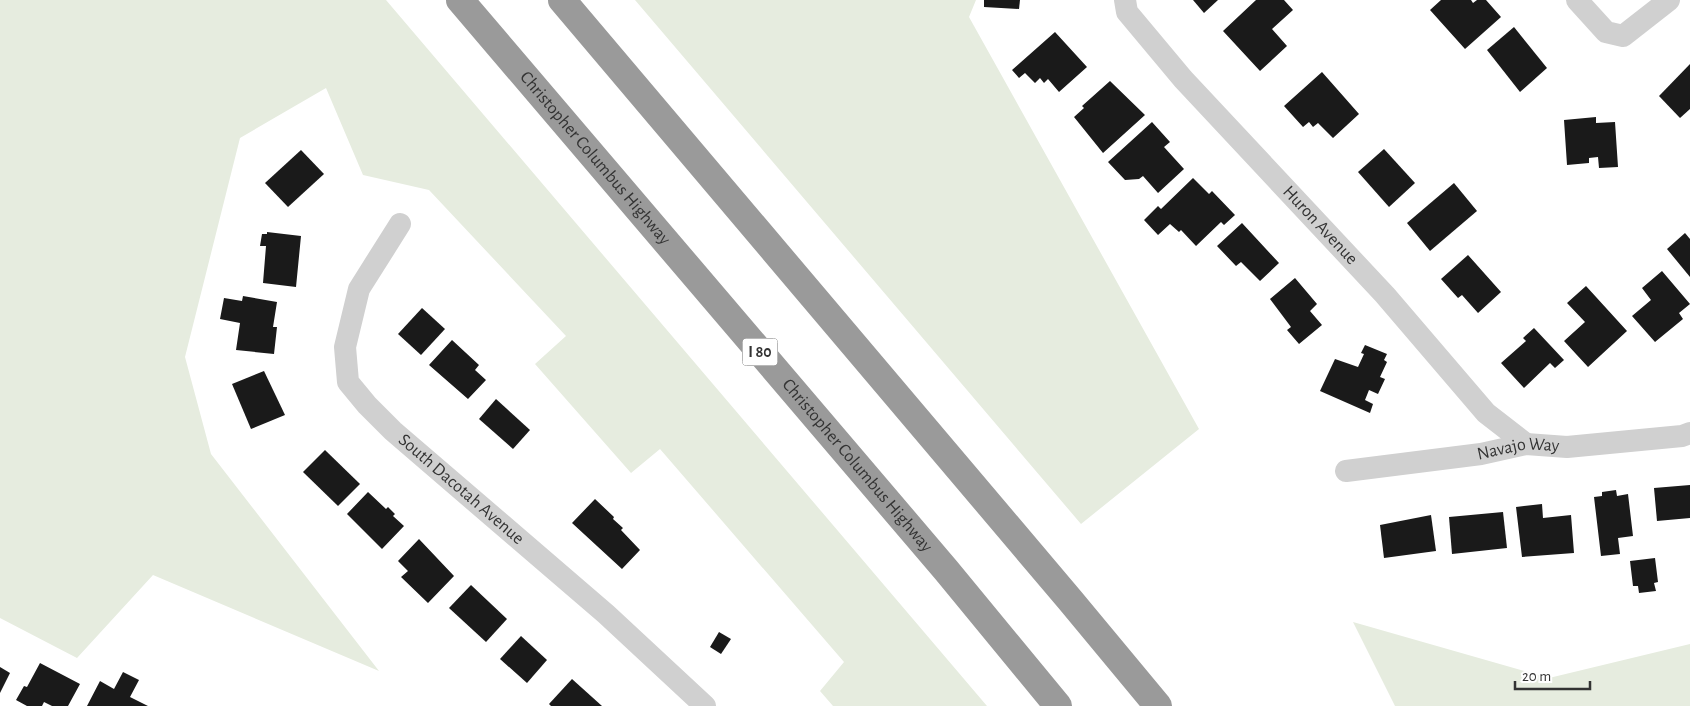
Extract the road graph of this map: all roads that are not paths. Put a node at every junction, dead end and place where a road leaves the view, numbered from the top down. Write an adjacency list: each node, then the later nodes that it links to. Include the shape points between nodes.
1 (460, 0): 11 (highway, Christopher Columbus Highway / I 80)
2 (562, 0): 12 (highway)
3 (1125, 0): 8 (street, Huron Avenue, via 1127,12 1183,79 1385,295 1486,413)
4 (1577, 0): 5 (street, via 1606,32 1623,36)
5 (1669, 0)
6 (400, 224): 10 (street, South Dacotah Avenue, via 359,289 344,347 348,382 393,431 606,614)
7 (1690, 433): 8 (street, Navajo Way, via 1567,448)
8 (1526, 444): 9 (street, Navajo Way, via 1481,454)
9 (1346, 471)
10 (706, 706)
11 (1058, 706)
12 (1158, 706)

